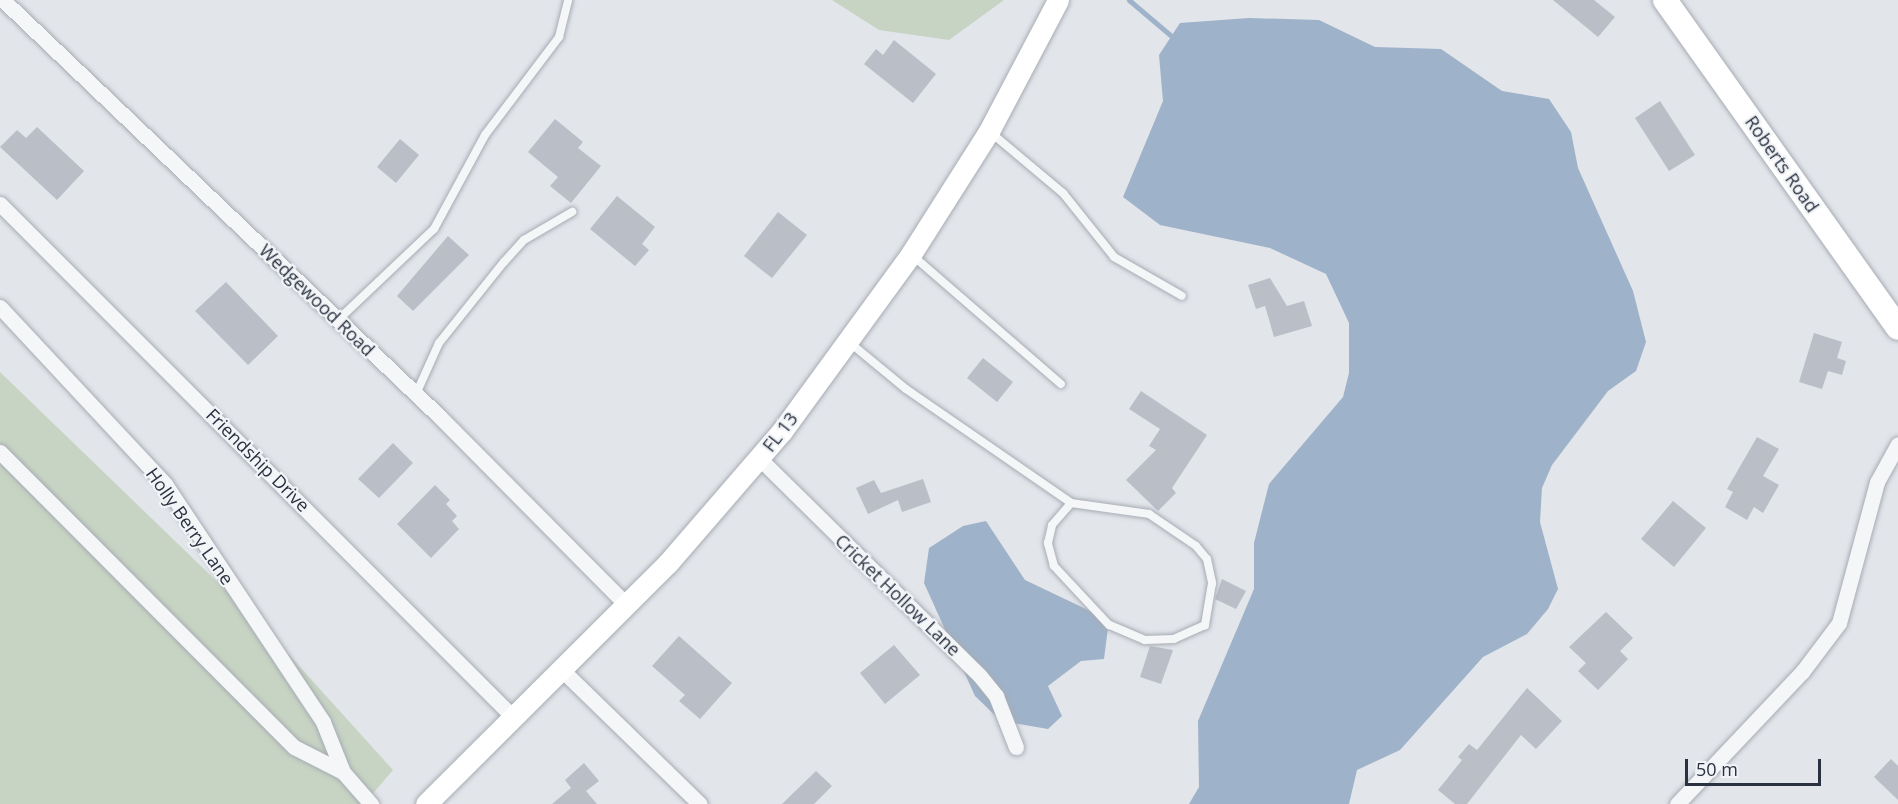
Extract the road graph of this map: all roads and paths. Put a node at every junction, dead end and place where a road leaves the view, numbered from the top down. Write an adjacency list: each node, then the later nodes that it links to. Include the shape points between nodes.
1 (3, 0): 11 (street, Wedgewood Road)
2 (568, 0): 11 (lane, via 559,37 485,135 434,229)
3 (1058, 0): 5 (main road, FL 13)
4 (1665, 0): 12 (main road, Roberts Road)
5 (989, 131): 8 (main road, FL 13); 9 (lane, via 1064,193 1114,256)
6 (0, 204): 22 (street, Friendship Drive)
7 (572, 212): 15 (lane, via 524,240 504,262 439,343)
8 (911, 254): 13 (main road, FL 13); 14 (lane)
9 (1182, 296)
10 (0, 307): 24 (street, Holly Berry Lane, via 165,484 323,722)
11 (339, 319): 15 (street, Wedgewood Road)
12 (1898, 328)
13 (849, 342): 18 (main road, FL 13); 19 (lane, via 906,389)
14 (1061, 384)
15 (416, 394): 20 (street, Wedgewood Road)
16 (1898, 444): 28 (street, via 1877,482 1839,623 1802,672)
17 (0, 452): 24 (street, Holly Berry Lane, via 294,747)
18 (759, 458): 20 (main road, FL 13); 23 (street, Cricket Hollow Lane, via 980,676 996,696)
19 (1071, 503): 19 (lane, via 1149,514 1196,546 1207,560 1212,583 1205,625 1174,639 1145,640 1127,637 1101,618 1054,566 1048,543 1052,525)
20 (627, 605): 21 (main road, FL 13)
21 (562, 670): 22 (main road, FL 13); 27 (street)
22 (514, 718): 26 (main road, FL 13)
23 (1016, 747)
24 (343, 772): 25 (street, Holly Berry Lane)
25 (371, 804)
26 (426, 804)
27 (700, 804)
28 (1677, 804)

